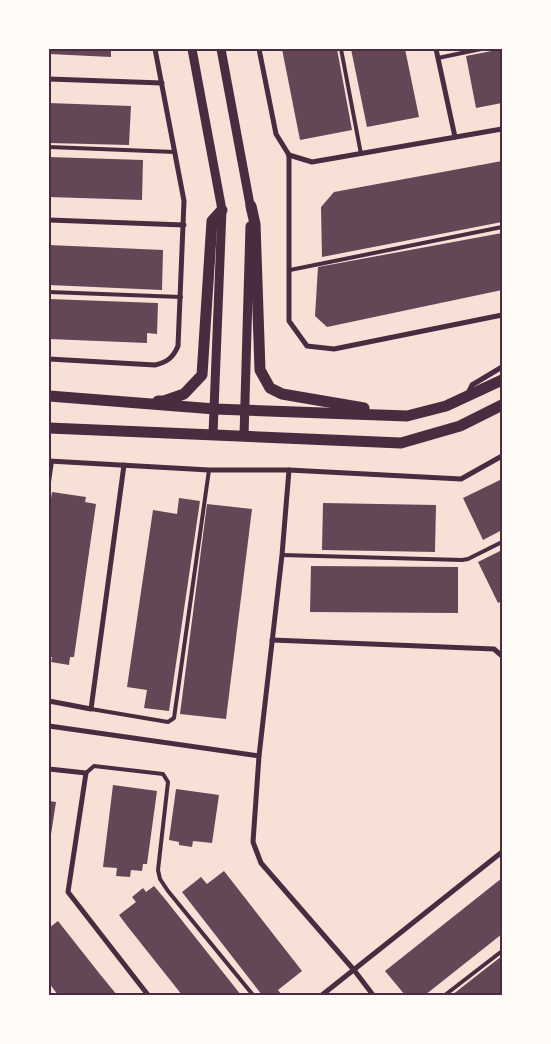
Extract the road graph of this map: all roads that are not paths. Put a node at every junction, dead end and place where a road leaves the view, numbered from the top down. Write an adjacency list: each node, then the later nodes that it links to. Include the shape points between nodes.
1 (155, 49): 10 (street)
2 (192, 49): 18 (street)
3 (221, 49): 17 (street)
4 (259, 49): 16 (street, via 276,134)
5 (341, 49): 15 (lane)
6 (436, 49): 8 (street)
7 (481, 49): 8 (lane)
8 (438, 58): 12 (street)
9 (49, 79): 10 (street)
10 (162, 83): 14 (street)
11 (502, 128): 12 (street)
12 (455, 137): 15 (street)
13 (49, 147): 14 (lane)
14 (175, 152): 20 (street, via 184,202)
15 (361, 154): 16 (street, via 312,162)
16 (289, 155): 22 (street)
17 (251, 206): 33 (street); 34 (main road, via 255,224 260,370 270,388 282,394)
18 (222, 210): 29 (main road, via 212,221 202,375 184,394 164,401); 32 (street)
19 (49, 220): 20 (street)
20 (184, 225): 24 (street)
21 (502, 227): 22 (lane)
22 (290, 270): 25 (street, via 289,321 307,346 334,349)
23 (49, 292): 24 (lane)
24 (181, 297): 26 (street, via 178,346 165,362 155,365)
25 (502, 315)
26 (49, 359)
27 (502, 367): 30 (street, via 472,385)
28 (502, 380): 30 (main road)
29 (49, 395): 32 (main road)
30 (465, 397): 34 (main road, via 446,406)
31 (502, 405): 37 (main road, via 460,426 401,443)
32 (215, 409): 33 (main road); 36 (street)
33 (244, 411): 34 (main road); 37 (street)
34 (406, 416)
35 (49, 428): 36 (main road)
36 (213, 434): 37 (main road)
37 (244, 436)
38 (502, 456): 42 (street, via 460,479)
39 (51, 461): 40 (street); 43 (lane)
40 (124, 465): 41 (street); 49 (street)
41 (209, 470): 42 (street); 49 (lane, via 174,718 168,722)
42 (289, 470): 45 (street)
43 (49, 482)
44 (502, 542): 45 (lane, via 462,560)
45 (282, 556): 46 (street)
46 (272, 640): 47 (street, via 494,649); 51 (street)
47 (502, 656)
48 (49, 701): 49 (street)
49 (91, 710)
50 (49, 726): 51 (street)
51 (259, 756): 56 (street, via 253,842 261,863)
52 (49, 769): 53 (street)
53 (86, 773): 57 (street, via 68,892); 58 (lane, via 94,766 163,774 168,782 158,870 160,879)
54 (502, 852): 56 (street)
55 (502, 951): 61 (lane)
56 (354, 970): 59 (street); 60 (street)
57 (148, 995)
58 (253, 995)
59 (322, 995)
60 (374, 995)
61 (445, 995)

